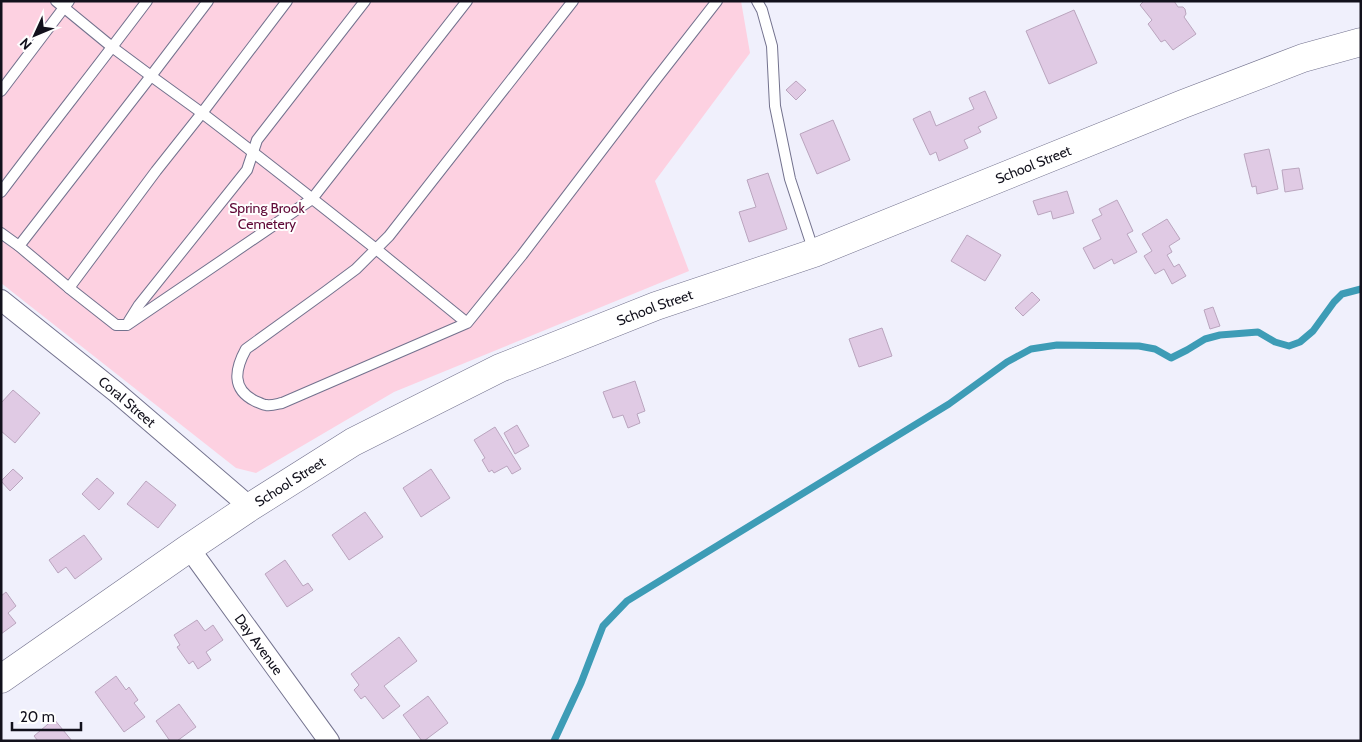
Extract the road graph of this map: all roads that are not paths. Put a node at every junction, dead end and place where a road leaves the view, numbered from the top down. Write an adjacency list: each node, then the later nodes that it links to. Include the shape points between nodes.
1 (147, 1): 11 (lane)
2 (208, 1): 12 (lane)
3 (287, 1): 14 (lane)
4 (365, 1): 15 (lane, via 257,140)
5 (467, 1): 17 (lane)
6 (573, 1): 20 (lane)
7 (717, 1): 24 (lane)
8 (757, 1): 21 (lane, via 772,46 776,106 790,179)
9 (63, 3): 11 (lane); 13 (lane)
10 (1361, 42): 21 (main road, School Street, via 1304,58 1192,100)
11 (112, 47): 12 (lane); 16 (lane)
12 (151, 76): 14 (lane); 19 (lane)
13 (1, 91)
14 (202, 113): 15 (lane); 22 (lane)
15 (254, 152): 17 (lane); 25 (lane, via 247,170)
16 (1, 192)
17 (312, 198): 20 (lane); 25 (lane)
18 (1, 232): 19 (lane)
19 (19, 246): 22 (lane)
20 (376, 249): 24 (lane); 24 (lane, via 356,269 246,349 236,378 250,398 265,406 282,403)
21 (814, 253): 26 (main road, School Street, via 656,306 500,368 353,442)
22 (69, 288): 25 (lane, via 116,325)
23 (1, 300): 26 (street, Coral Street, via 116,392)
24 (468, 323)
25 (127, 324)
26 (250, 507): 27 (main road, School Street)
27 (189, 548): 28 (main road, School Street); 29 (street, Day Avenue)
28 (1, 679)
29 (329, 741)

